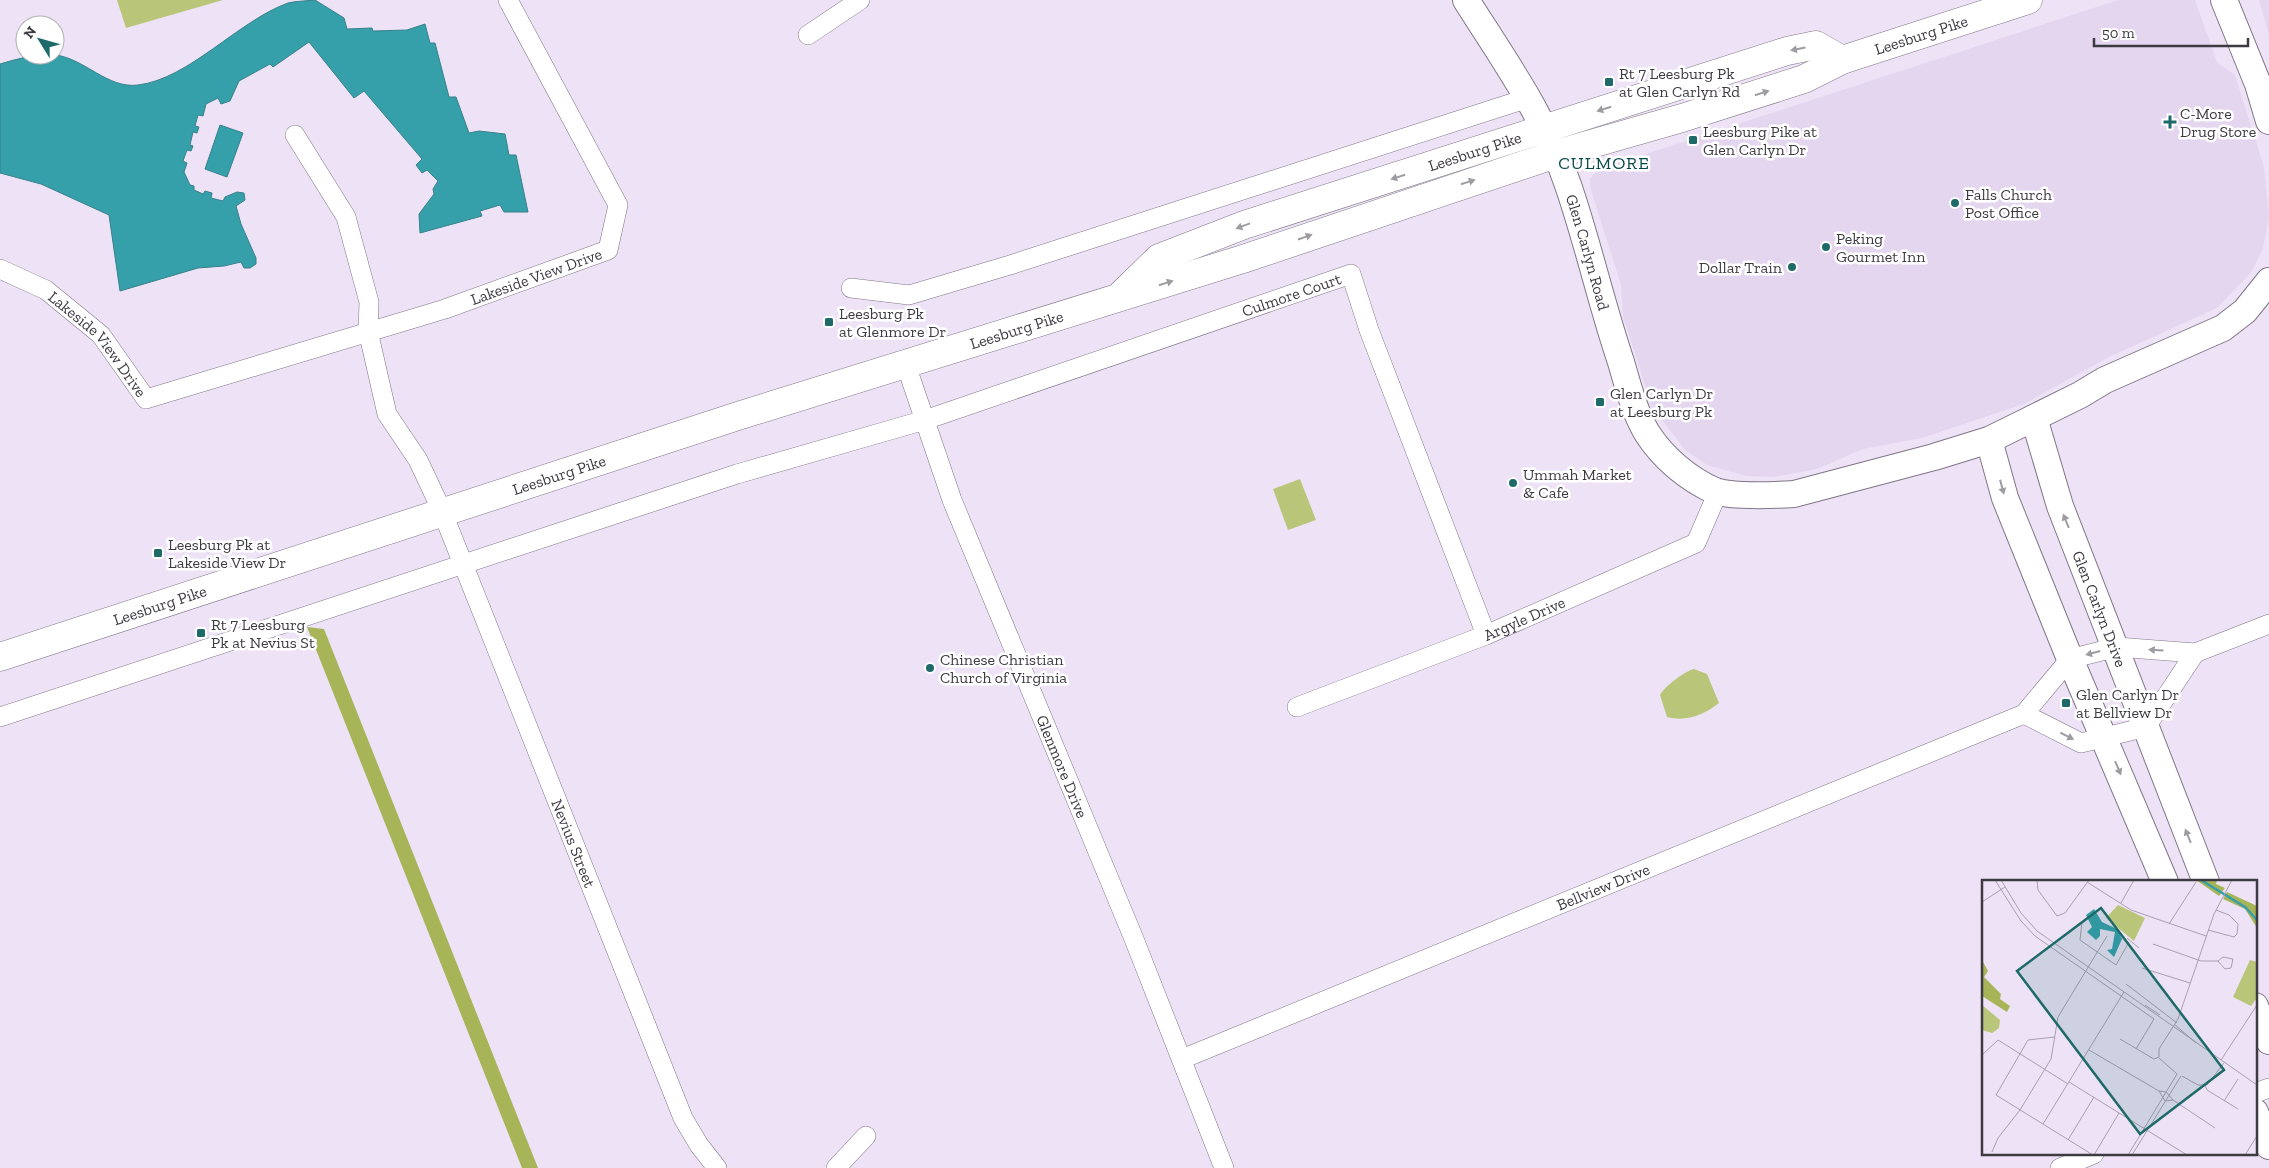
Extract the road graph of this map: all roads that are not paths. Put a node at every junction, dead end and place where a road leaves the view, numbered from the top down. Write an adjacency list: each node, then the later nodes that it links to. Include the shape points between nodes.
1 (508, 0): 17 (street, Lakeside View Drive, via 618,205 608,250 445,309)
2 (860, 0): 6 (street)
3 (1466, 0): 8 (street, Glen Carlyn Road, via 1506,58)
4 (2028, 0): 7 (main road, Leesburg Pike)
5 (2224, 0): 9 (street, via 2258,84)
6 (808, 35)
7 (1842, 60): 10 (main road, Leesburg Pike, one-way to 10, via 1816,45 1787,51); 12 (main road, Leesburg Pike, one-way to 7, via 1804,79)
8 (1528, 98): 10 (street, Glen Carlyn Road); 15 (street, via 909,295)
9 (2269, 121)
10 (1543, 128): 12 (street, Glen Carlyn Road); 16 (main road, Leesburg Pike, one-way to 16, via 1434,166 1244,225 1159,258)
11 (295, 135): 17 (street, via 346,217 369,302)
12 (1556, 154): 16 (main road, Leesburg Pike, one-way to 12, via 1243,259); 22 (street, Glen Carlyn Road, via 1635,408 1664,455 1686,474)
13 (0, 269): 17 (street, Lakeside View Drive, via 46,290 100,335 146,399)
14 (2269, 281): 19 (street, via 2245,311 2223,328 2105,380)
15 (851, 288)
16 (1119, 296): 18 (main road, Leesburg Pike)
17 (368, 331): 23 (street, via 387,414 418,460)
18 (906, 364): 20 (street, Glenmore Drive); 23 (main road, Leesburg Pike)
19 (2034, 418): 21 (street); 27 (street, Glen Carlyn Drive, one-way to 19, via 2060,506)
20 (925, 420): 24 (street, via 737,474); 26 (street, Culmore Court, via 1351,274 1368,330); 40 (street, Glenmore Drive, via 952,500)
21 (1989, 440): 22 (street, via 1794,494); 30 (street, one-way to 30, via 2005,498)
22 (1718, 492): 26 (street, Argyle Drive, via 1696,543)
23 (442, 511): 24 (street, Nevius Street); 29 (main road, Leesburg Pike)
24 (463, 564): 33 (street); 47 (street, Nevius Street, via 683,1118)
25 (2269, 624): 28 (street)
26 (1486, 635): 31 (street, Argyle Drive)
27 (2117, 647): 28 (street, one-way to 27); 30 (street, one-way to 30); 34 (street, Glen Carlyn Drive)
28 (2195, 653): 34 (street)
29 (0, 657)
30 (2070, 659): 32 (street, Bellview Drive); 35 (street)
31 (1297, 707)
32 (2024, 714): 35 (street, one-way to 35, via 2081,743); 40 (street, Bellview Drive)
33 (0, 717)
34 (2146, 727): 35 (street); 37 (street, Glen Carlyn Drive, one-way to 34)
35 (2105, 739): 36 (street, one-way to 36)
36 (2164, 880)
37 (2205, 880)
38 (2256, 1008): 39 (street)
39 (2269, 1041)
40 (1182, 1059): 49 (street, Glenmore Drive)
41 (2269, 1088): 42 (street)
42 (2256, 1093)
43 (2256, 1114): 45 (street)
44 (866, 1136): 48 (street)
45 (2269, 1146)
46 (2089, 1156): 50 (street)
47 (717, 1168)
48 (836, 1168)
49 (1224, 1168)
50 (2060, 1168)

